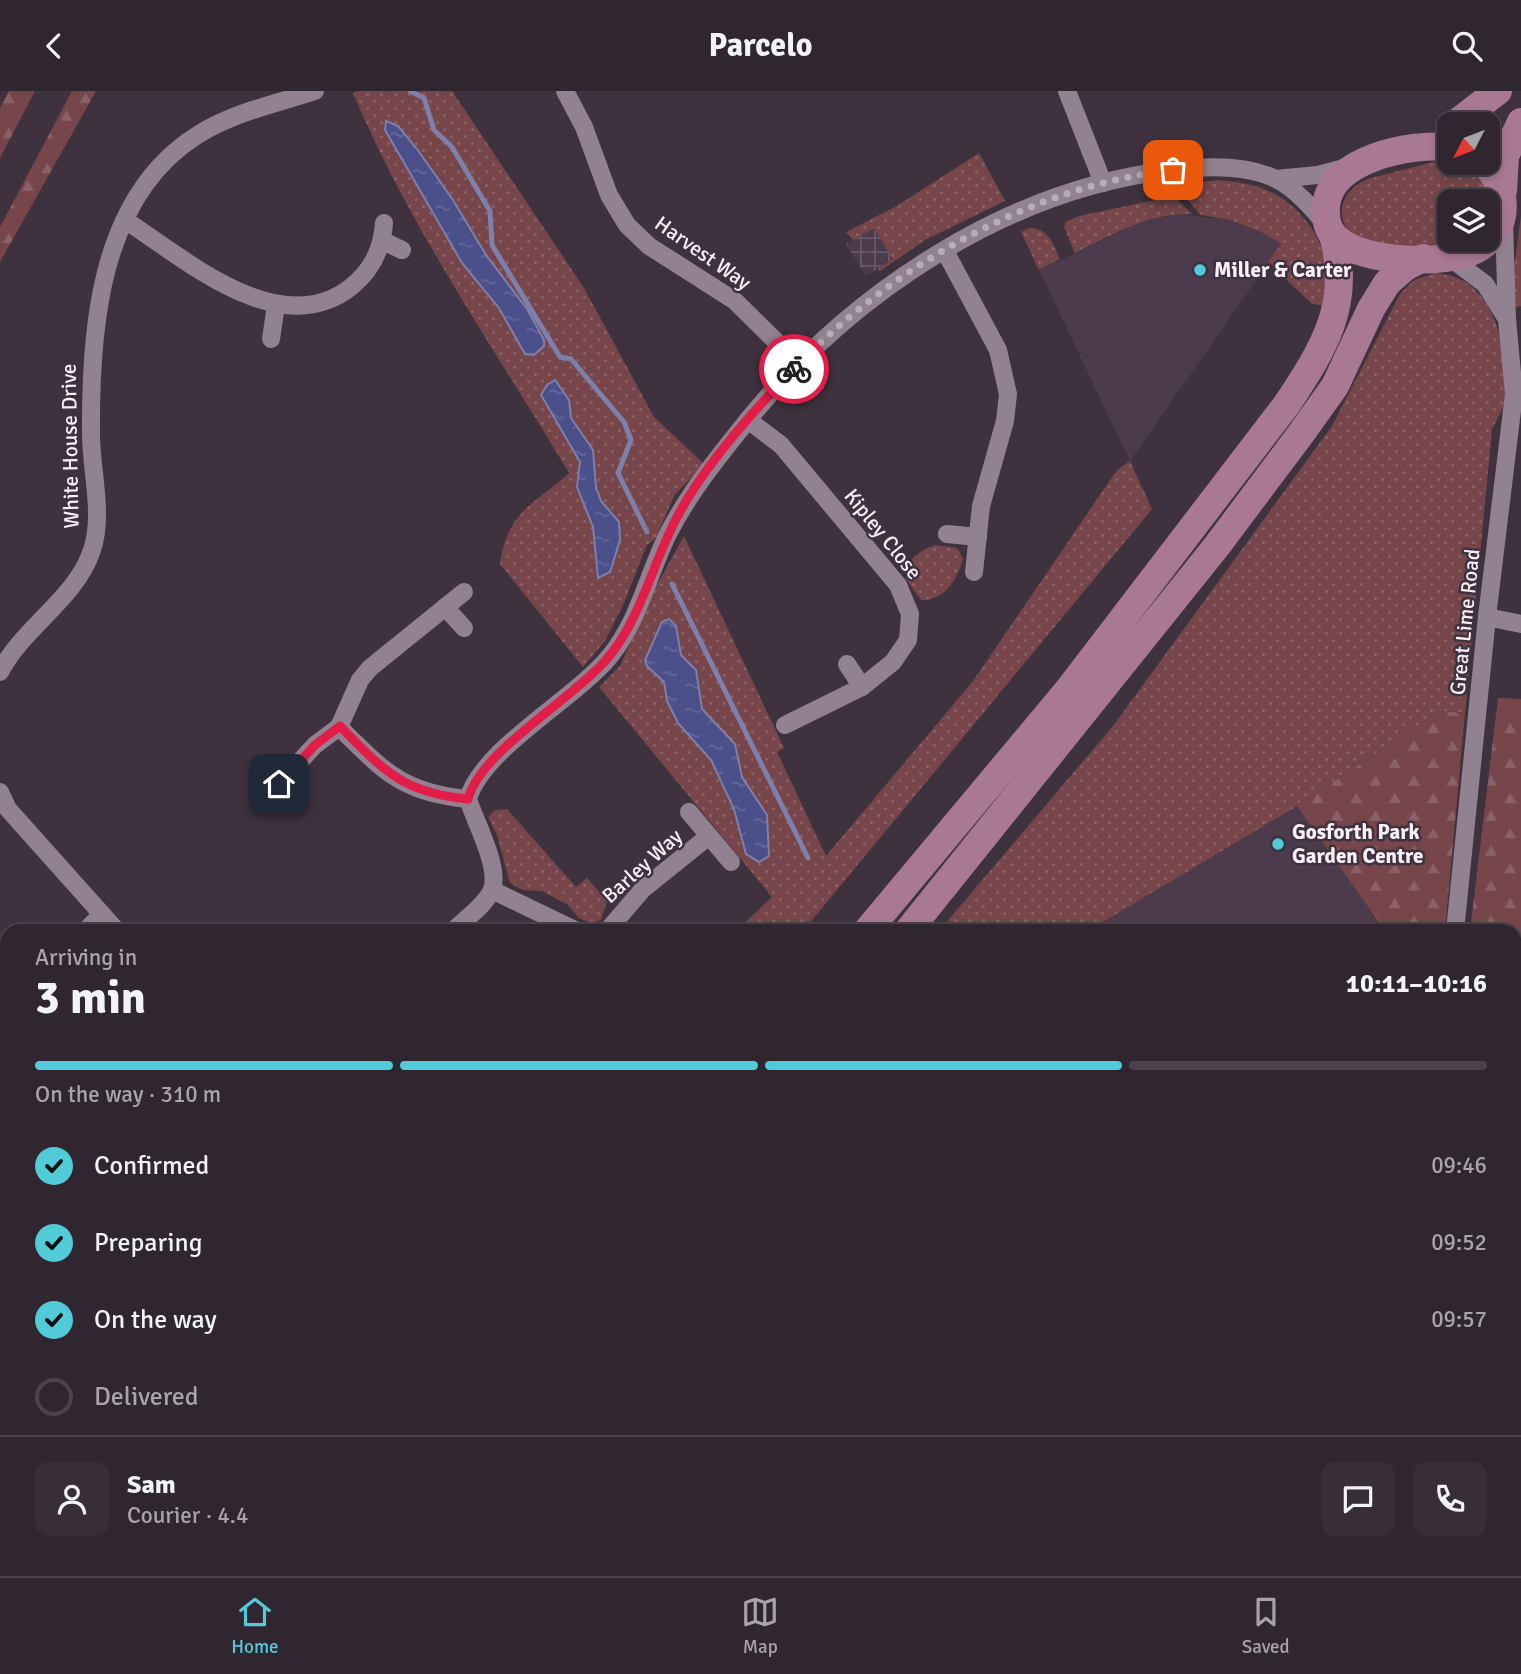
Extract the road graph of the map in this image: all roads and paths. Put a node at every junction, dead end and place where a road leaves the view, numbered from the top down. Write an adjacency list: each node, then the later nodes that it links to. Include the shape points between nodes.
1 (315, 91): 15 (street, White House Drive, via 244,113 197,135 172,152)
2 (565, 91): 23 (street, Harvest Way, via 609,195 628,225 649,246 735,301)
3 (1067, 91): 13 (street)
4 (1498, 91): 5 (main road)
5 (1471, 112)
6 (1521, 122): 14 (main road, via 1505,156)
7 (1437, 134): 9 (main road)
8 (1437, 147): 9 (main road)
9 (1411, 148): 10 (main road)
10 (1363, 163): 12 (street, via 1318,175); 16 (main road, via 1339,175 1331,189 1326,213)
11 (1491, 175): 14 (main road)
12 (1276, 179): 13 (street, via 1237,169 1193,167); 16 (street, via 1301,198)
13 (1103, 183): 18 (street, via 1043,202)
14 (1503, 200): 19 (main road, via 1488,241 1469,253); 21 (street, Great Lime Road)
15 (125, 220): 20 (street, via 211,277); 34 (street, White House Drive, via 103,280 92,351 91,454 97,519 93,548 83,571)
16 (1331, 232): 19 (main road, via 1364,254); 51 (main road, via 1341,281 1336,315 1287,404 1069,689)
17 (402, 250): 20 (street, via 383,232 367,272 333,300 307,307)
18 (945, 251): 23 (street, via 852,314); 26 (street, via 998,350 1008,394)
19 (1436, 258): 21 (street, Great Lime Road, via 1485,284); 52 (main road, via 1405,267 1387,283 1335,386 1300,435 1216,547)
20 (276, 305): 22 (street)
21 (1507, 319): 30 (street, Great Lime Road, via 1514,394)
22 (271, 339)
23 (799, 364): 24 (street)
24 (748, 420): 35 (street, Kipley Close, via 781,445 906,599 911,629 902,653); 40 (street, via 677,516 637,609 611,655 588,681 489,763)
25 (947, 534): 26 (street)
26 (978, 537): 27 (street)
27 (974, 572)
28 (464, 592): 29 (street)
29 (444, 607): 32 (street); 37 (street, via 369,668)
30 (1487, 617): 31 (street); 53 (street, Great Lime Road)
31 (1521, 624)
32 (464, 628)
33 (847, 664): 35 (street)
34 (0, 670)
35 (862, 687): 36 (street, Kipley Close)
36 (785, 725)
37 (340, 726): 38 (street); 40 (street, via 407,786)
38 (279, 784)
39 (0, 792): 45 (street, via 8,809)
40 (468, 799): 44 (street, via 494,873)
41 (689, 812): 42 (street, Barley Way)
42 (709, 836): 43 (street, Barley Way); 50 (street, Barley Way, via 643,889)
43 (731, 862)
44 (492, 890): 48 (street); 49 (street)
45 (102, 914): 46 (street); 47 (street)
46 (92, 924)
47 (111, 924)
48 (460, 924)
49 (565, 924)
50 (613, 924)
51 (873, 924)
52 (914, 924)
53 (1456, 924)

